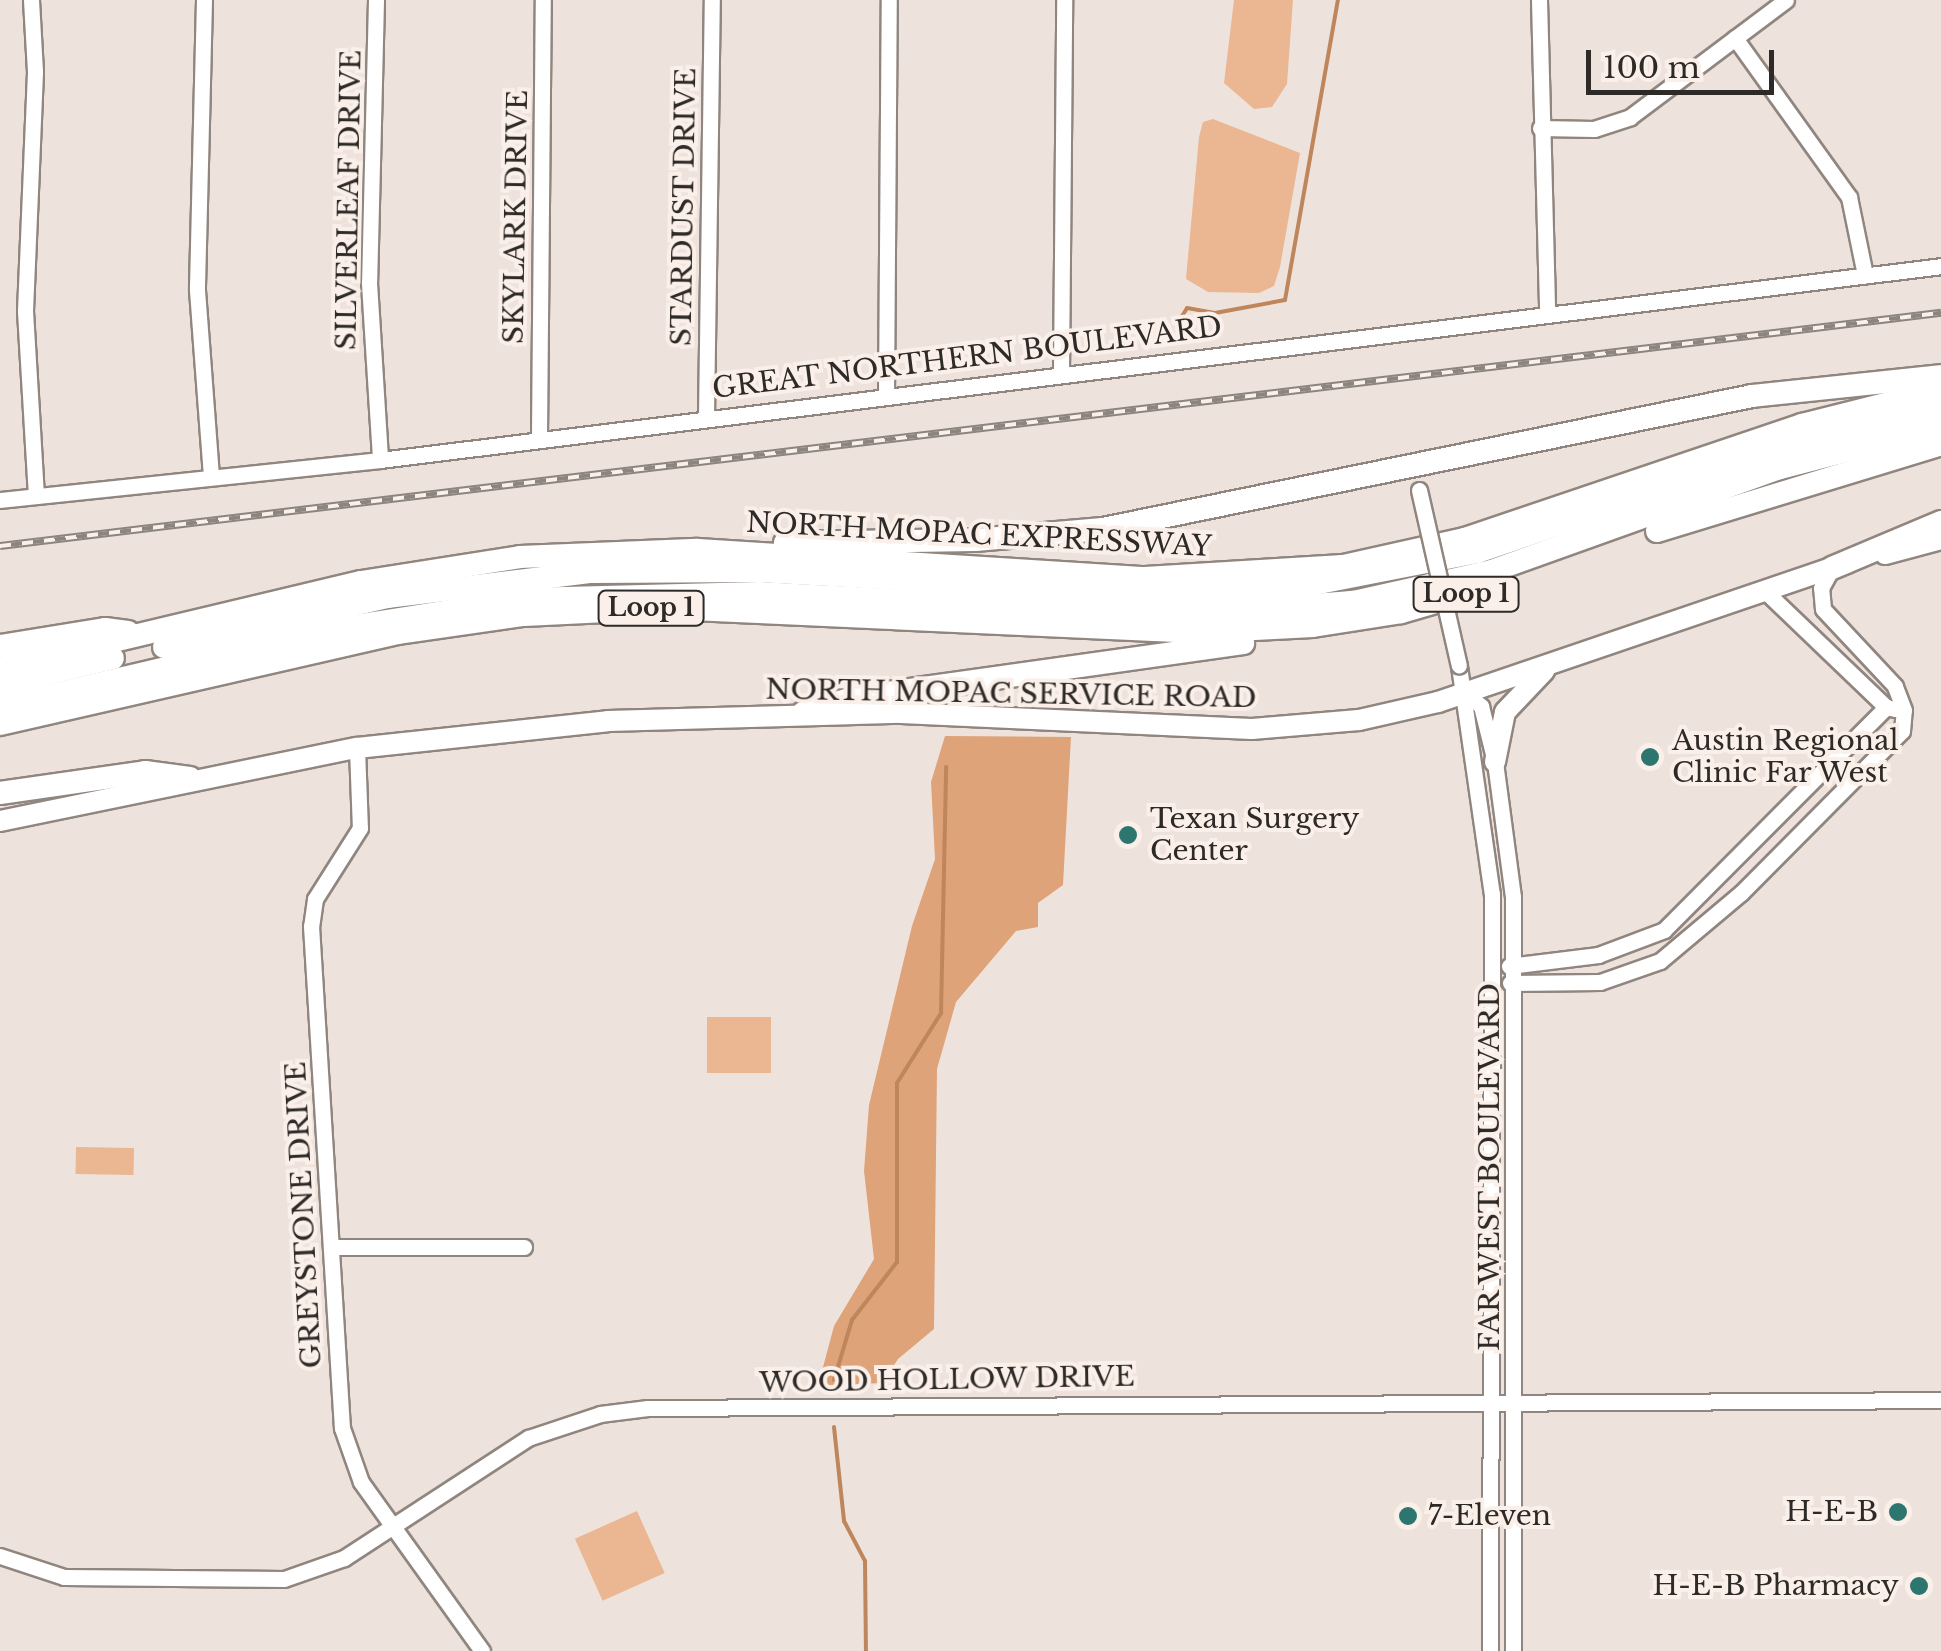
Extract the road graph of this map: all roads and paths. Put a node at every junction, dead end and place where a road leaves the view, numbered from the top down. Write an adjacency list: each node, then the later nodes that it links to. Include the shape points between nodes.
1 (30, 0): 29 (street, via 35,72 25,311)
2 (204, 0): 26 (street, via 197,290)
3 (376, 0): 24 (street, SILVERLEAF DRIVE, via 368,283)
4 (543, 0): 22 (street, SKYLARK DRIVE)
5 (712, 0): 20 (street, STARDUST DRIVE)
6 (889, 0): 18 (street)
7 (1064, 0): 15 (street)
8 (1540, 0): 11 (street)
9 (1786, 0): 10 (street)
10 (1734, 38): 11 (street, via 1630,118 1594,129); 13 (street, via 1848,197)
11 (1540, 128): 14 (street)
12 (1941, 266): 13 (street, GREAT NORTHERN BOULEVARD)
13 (1865, 275): 14 (street, GREAT NORTHERN BOULEVARD)
14 (1547, 314): 15 (street, GREAT NORTHERN BOULEVARD)
15 (1062, 371): 18 (street, GREAT NORTHERN BOULEVARD)
16 (1941, 376): 27 (highway, via 1752,396)
17 (1941, 390): 33 (highway, NORTH MOPAC EXPRESSWAY / Loop 1, via 1802,425 1466,538 1344,566 1145,578)
18 (886, 396): 20 (street, GREAT NORTHERN BOULEVARD)
19 (1941, 407): 41 (highway, via 1774,451 1477,552 1316,585 1179,595 759,571 525,577 324,609)
20 (706, 416): 22 (street, GREAT NORTHERN BOULEVARD)
21 (1941, 426): 28 (highway)
22 (539, 435): 24 (street, GREAT NORTHERN BOULEVARD)
23 (1941, 444): 25 (highway, Loop 1)
24 (380, 460): 26 (street, GREAT NORTHERN BOULEVARD)
25 (1851, 467): 28 (highway, via 1810,468); 36 (highway, Loop 1, via 1483,589 1401,612)
26 (211, 476): 29 (street, GREAT NORTHERN BOULEVARD)
27 (1416, 479): 33 (highway, via 1103,529); 42 (street, FAR WEST BOULEVARD, bridge)
28 (1733, 487): 43 (highway, via 1492,571 1320,606 1167,616 758,592 526,599 344,627)
29 (36, 496): 30 (street, GREAT NORTHERN BOULEVARD)
30 (0, 500)
31 (1941, 522): 34 (highway)
32 (1941, 539): 34 (main road, NORTH MOPAC SERVICE ROAD)
33 (698, 550): 37 (highway, NORTH MOPAC EXPRESSWAY / Loop 1, via 539,556 426,570)
34 (1832, 568): 35 (main road, NORTH MOPAC SERVICE ROAD); 45 (street, via 1821,588 1823,609 1895,686)
35 (1765, 590): 39 (main road, NORTH MOPAC SERVICE ROAD); 44 (street)
36 (1313, 626): 46 (highway, via 1262,640 853,698); 47 (highway, Loop 1, via 1138,632 758,610 543,614 397,633)
37 (146, 635): 38 (highway, via 105,629); 40 (highway, NORTH MOPAC EXPRESSWAY / Loop 1)
38 (0, 646)
39 (1563, 659): 42 (main road, NORTH MOPAC SERVICE ROAD); 49 (main road, via 1512,700)
40 (0, 668)
41 (0, 685)
42 (1465, 693): 46 (main road, NORTH MOPAC SERVICE ROAD, via 1359,720 1252,728); 49 (street, FAR WEST BOULEVARD, via 1481,706); 56 (street, FAR WEST BOULEVARD, via 1461,710 1492,894)
43 (0, 707)
44 (1886, 707): 45 (street); 53 (street)
45 (1904, 710): 54 (street, via 1902,731)
46 (803, 713): 48 (main road, NORTH MOPAC SERVICE ROAD, via 608,721)
47 (0, 724)
48 (357, 748): 50 (main road, NORTH MOPAC SERVICE ROAD); 58 (street, GREYSTONE DRIVE, via 360,828 315,899 312,926)
49 (1495, 762): 55 (street, FAR WEST BOULEVARD, via 1507,826)
50 (190, 778): 51 (highway, via 145,772); 52 (main road, NORTH MOPAC SERVICE ROAD)
51 (0, 793)
52 (0, 821)
53 (1717, 880): 54 (street); 55 (street, via 1643,942 1598,955)
54 (1741, 893): 57 (street, via 1660,961 1621,977)
55 (1514, 963): 56 (street); 57 (street, FAR WEST BOULEVARD)
56 (1493, 974): 57 (street); 60 (street, FAR WEST BOULEVARD)
57 (1515, 986): 61 (street, FAR WEST BOULEVARD)
58 (335, 1247): 59 (street); 63 (street, GREYSTONE DRIVE, via 342,1428 361,1482)
59 (524, 1247)
60 (1492, 1400): 61 (street, WOOD HOLLOW DRIVE); 63 (street, WOOD HOLLOW DRIVE, via 648,1408 600,1414 528,1438); 66 (street, FAR WEST BOULEVARD)
61 (1516, 1400): 62 (street, WOOD HOLLOW DRIVE); 67 (street, FAR WEST BOULEVARD)
62 (1941, 1400)
63 (394, 1526): 64 (street, WOOD HOLLOW DRIVE, via 344,1558 284,1579 82,1578); 65 (street, GREYSTONE DRIVE)
64 (0, 1556)
65 (482, 1651)
66 (1490, 1651)
67 (1514, 1651)

